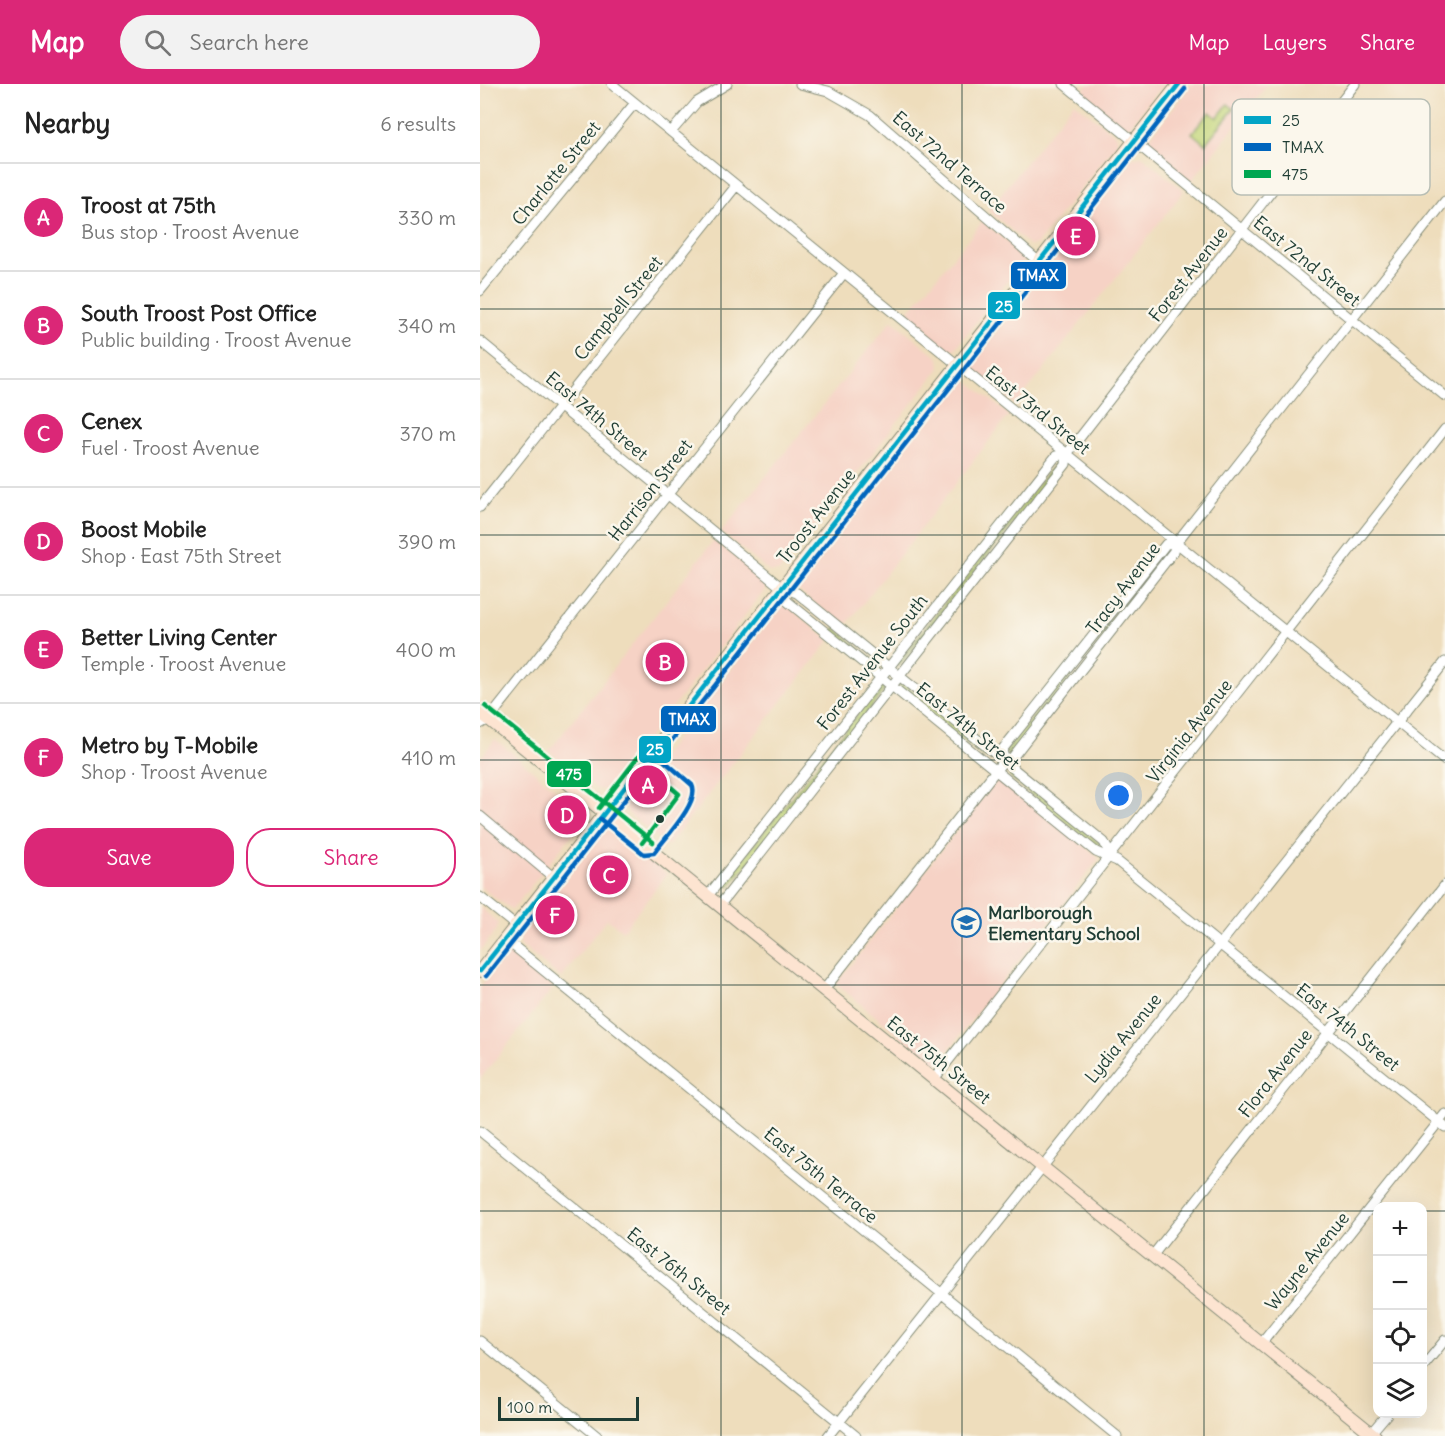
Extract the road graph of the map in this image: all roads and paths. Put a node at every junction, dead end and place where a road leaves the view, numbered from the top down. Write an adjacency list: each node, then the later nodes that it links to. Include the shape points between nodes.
1 (612, 84): 8 (street, East 73rd Street)
2 (727, 84): 9 (street, via 696,102)
3 (800, 84): 15 (street, East 72nd Terrace, via 828,91 870,115)
4 (1064, 84): 10 (street, East 72nd Street)
5 (1179, 84): 10 (main road, Troost Avenue)
6 (1355, 84): 7 (street, Forest Avenue)
7 (1343, 99)
8 (635, 103): 9 (street, East 73rd Street); 17 (street, Charlotte Street)
9 (671, 132): 11 (street, East 73rd Street)
10 (1134, 141): 14 (street, East 72nd Street); 15 (main road, Troost Avenue)
11 (736, 186): 16 (street, East 73rd Street); 22 (street, Campbell Street)
12 (1270, 195): 14 (street, Forest Avenue)
13 (1445, 201): 18 (street, Tracy Avenue)
14 (1243, 230): 18 (street, East 72nd Street); 24 (street, Forest Avenue)
15 (1039, 262): 20 (main road, Troost Avenue)
16 (843, 273): 20 (street, East 73rd Street); 25 (street, Harrison Street)
17 (480, 291)
18 (1351, 319): 21 (street, East 72nd Street); 27 (street, Tracy Avenue)
19 (480, 341): 22 (street, East 74th Street)
20 (957, 366): 24 (street, East 73rd Street); 28 (main road, Troost Avenue)
21 (1445, 396)
22 (561, 406): 25 (street, East 74th Street); 26 (street, Campbell Street)
23 (1445, 429): 29 (street, Virginia Avenue)
24 (1067, 454): 27 (street, East 73rd Street); 31 (street, Forest Avenue South, via 1056,456); 33 (street, via 1066,464)
25 (667, 496): 28 (street, East 74th Street); 35 (street, Harrison Street)
26 (480, 507)
27 (1176, 543): 29 (street, East 73rd Street); 37 (street, Tracy Avenue, via 1174,551 1012,758)
28 (782, 588): 31 (street, via 797,593); 32 (street, East 74th Street, via 787,601); 40 (main road, Troost Avenue)
29 (1286, 632): 36 (street, East 73rd Street); 42 (street, Virginia Avenue)
30 (1445, 662): 36 (street, Lydia Avenue)
31 (888, 668): 32 (street, Forest Avenue South); 33 (street)
32 (881, 677): 34 (street, East 74th Street); 46 (street, Forest Avenue South)
33 (899, 677): 34 (street); 37 (street)
34 (892, 686): 39 (street, East 74th Street); 47 (street)
35 (483, 718): 40 (main road, East 75th Street)
36 (1397, 722): 38 (street, East 73rd Street); 50 (street, Lydia Avenue)
37 (1004, 760): 39 (street, Tracy Avenue); 42 (street, via 1104,842)
38 (1445, 761)
39 (997, 770): 42 (street, East 74th Street, via 1096,852); 52 (street, Tracy Avenue)
40 (604, 813): 43 (main road, Troost Avenue); 46 (main road, East 75th Street)
41 (480, 816): 43 (street)
42 (1112, 856): 50 (street, East 74th Street); 54 (street, Virginia Avenue)
43 (553, 877): 48 (main road, Troost Avenue)
44 (1445, 885): 53 (street, Flora Avenue)
45 (480, 897): 48 (street)
46 (707, 897): 47 (main road, East 75th Street)
47 (719, 906): 52 (main road, East 75th Street)
48 (516, 926): 49 (main road, Troost Avenue)
49 (505, 939): 51 (main road, Troost Avenue); 59 (street, East 75th Terrace)
50 (1219, 944): 53 (street, East 74th Street); 57 (street, Lydia Avenue)
51 (480, 971)
52 (823, 991): 54 (main road, East 75th Street)
53 (1329, 1032): 55 (street, East 74th Street); 58 (street, Flora Avenue)
54 (934, 1079): 57 (main road, East 75th Street)
55 (1443, 1121): 62 (street, Wayne Avenue)
56 (480, 1131): 65 (street, East 76th Street)
57 (1041, 1165): 58 (main road, East 75th Street); 59 (street, Lydia Avenue)
58 (1153, 1255): 62 (main road, East 75th Street)
59 (940, 1294): 65 (street, Lydia Avenue); 70 (street, East 75th Terrace)
60 (1445, 1340): 63 (street)
61 (480, 1341): 67 (street)
62 (1262, 1344): 66 (main road, East 75th Street)
63 (1425, 1364)
64 (1384, 1418): 66 (street)
65 (839, 1422): 68 (street, Lydia Avenue); 69 (street, East 76th Street)
66 (1373, 1435)
67 (597, 1436)
68 (828, 1436)
69 (856, 1436)
70 (1117, 1436)

